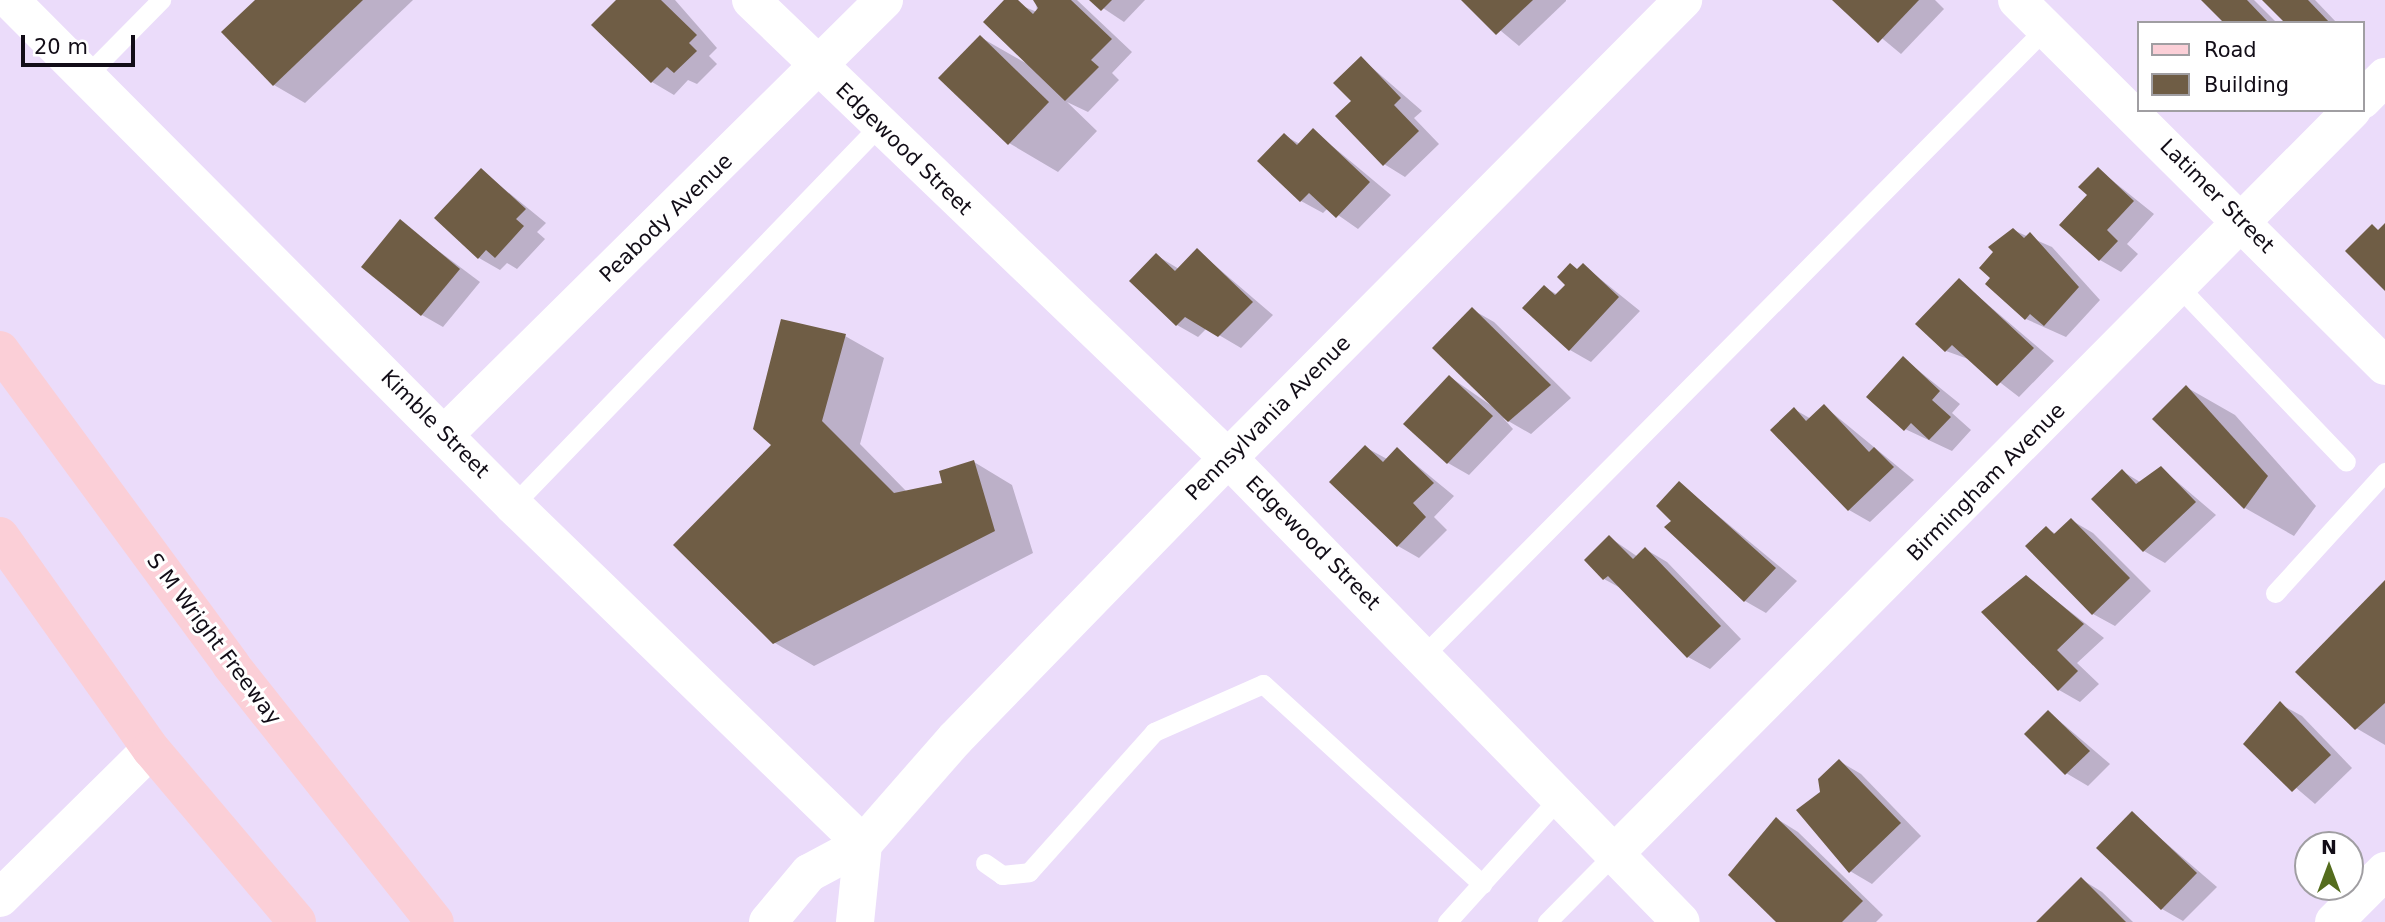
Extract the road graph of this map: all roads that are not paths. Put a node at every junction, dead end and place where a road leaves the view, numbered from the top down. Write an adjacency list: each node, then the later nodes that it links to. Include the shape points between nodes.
1 (10, 0): 10 (street, Kimble Street)
2 (161, 0): 10 (lane)
3 (751, 0): 8 (street, Edgewood Street)
4 (884, 0): 8 (street, Peabody Avenue)
5 (1683, 0): 19 (street, Pennsylvania Avenue)
6 (2017, 0): 7 (street, Latimer Street)
7 (2046, 29): 14 (street, Latimer Street); 25 (lane)
8 (819, 68): 13 (street, Edgewood Street); 18 (street, Peabody Avenue)
9 (2385, 77): 11 (street)
10 (84, 78): 18 (street, Kimble Street)
11 (2364, 98)
12 (2350, 112): 14 (street, Birmingham Avenue)
13 (879, 126): 19 (street, Edgewood Street); 22 (lane)
14 (2245, 221): 15 (street, Birmingham Avenue); 17 (street, Latimer Street)
15 (2180, 288): 20 (lane); 29 (street, Birmingham Avenue)
16 (0, 350): 36 (main road, S M Wright Freeway, via 230,665)
17 (2385, 366)
18 (446, 433): 22 (street, Kimble Street)
19 (1228, 458): 25 (street, Edgewood Street); 28 (street, Pennsylvania Avenue, via 955,739)
20 (2346, 462)
21 (2385, 472): 24 (lane)
22 (513, 505): 28 (street, Kimble Street)
23 (0, 536): 26 (main road)
24 (2274, 593)
25 (1424, 655): 27 (street, Edgewood Street)
26 (151, 750): 33 (street); 35 (main road)
27 (1561, 796): 29 (street, Edgewood Street); 32 (lane)
28 (863, 844): 37 (street, Pennsylvania Avenue, via 809,873); 38 (street)
29 (1617, 851): 34 (street, Edgewood Street); 40 (lane)
30 (985, 863): 32 (lane, via 1002,875 1029,872 1154,732 1264,684)
31 (2385, 872): 41 (street)
32 (1482, 884): 39 (lane)
33 (0, 898)
34 (1672, 919)
35 (296, 922)
36 (435, 922)
37 (768, 922)
38 (855, 922)
39 (1447, 922)
40 (1547, 922)
41 (2334, 922)

